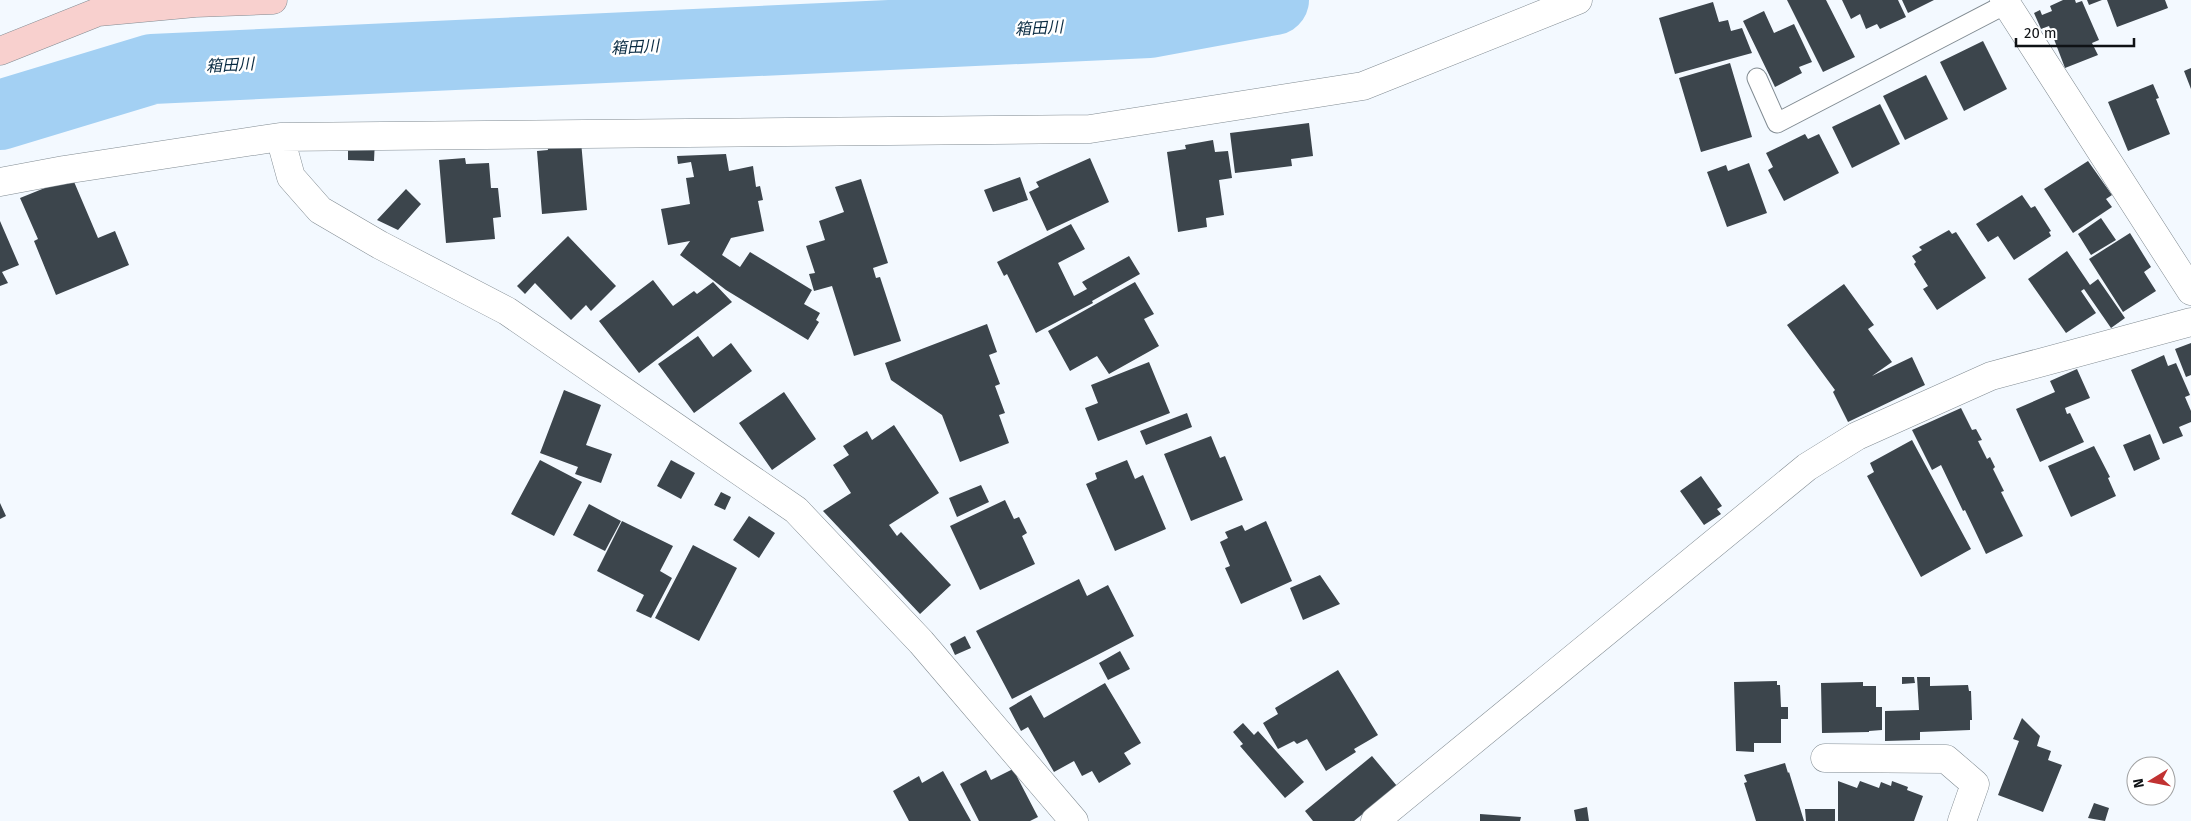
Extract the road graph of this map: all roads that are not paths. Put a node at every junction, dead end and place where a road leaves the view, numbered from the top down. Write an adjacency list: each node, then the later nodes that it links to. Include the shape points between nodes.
1 (273, 0): 4 (main road)
2 (1578, 0): 7 (street, via 1362,86 1090,129)
3 (2005, 2): 6 (lane, via 1777,123); 9 (street)
4 (95, 6): 5 (main road)
5 (0, 51)
6 (1757, 78)
7 (280, 138): 8 (street); 12 (street, via 291,177 320,210 507,311 796,510 922,642)
8 (0, 182)
9 (2191, 291)
10 (2191, 322): 13 (street, via 1991,376 1849,441 1807,467)
11 (1826, 758): 14 (street, via 1946,759 1975,784)
12 (1074, 821)
13 (1375, 821)
14 (1962, 821)

